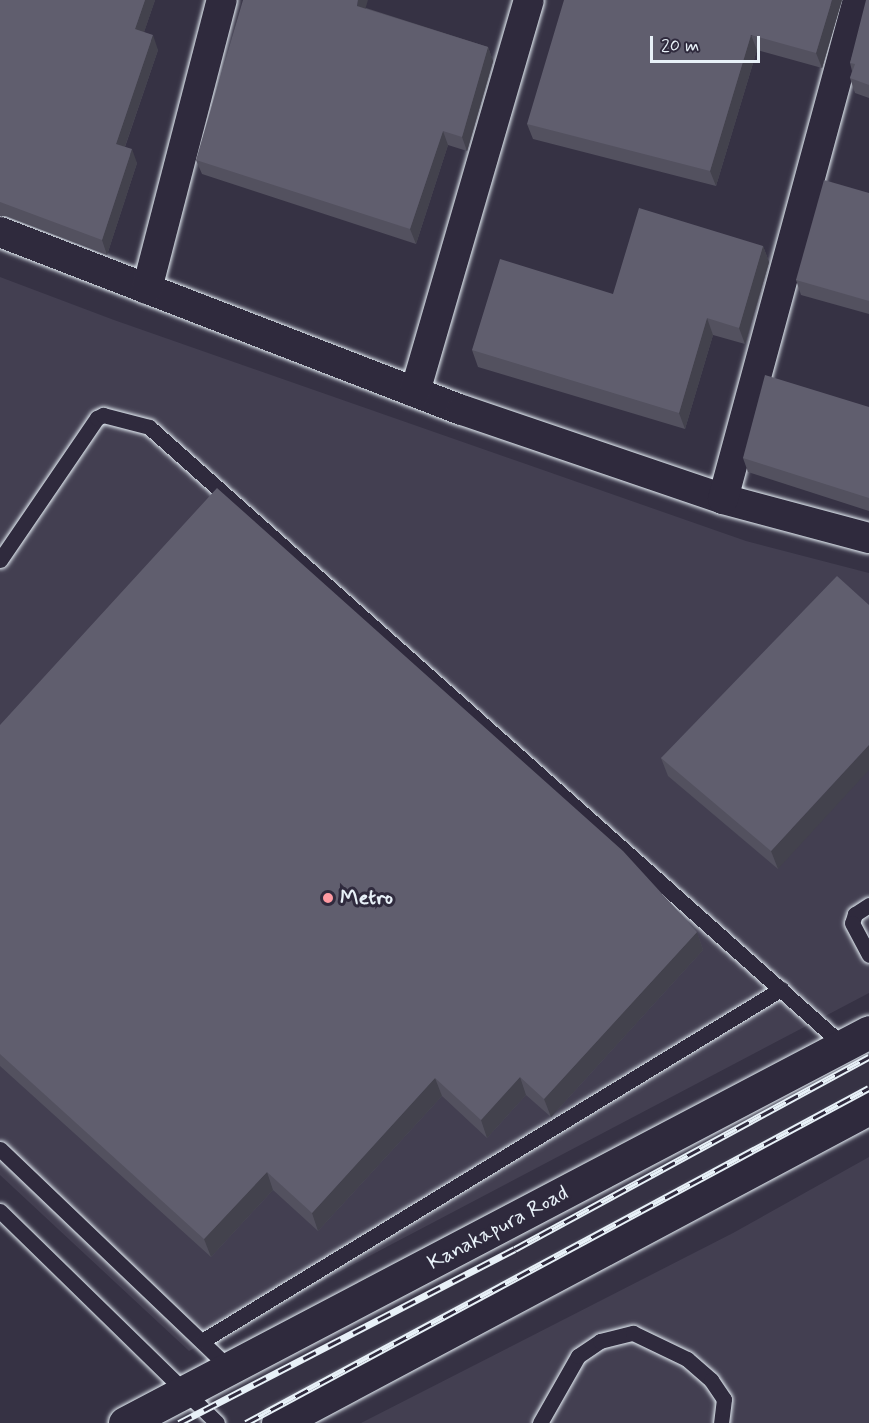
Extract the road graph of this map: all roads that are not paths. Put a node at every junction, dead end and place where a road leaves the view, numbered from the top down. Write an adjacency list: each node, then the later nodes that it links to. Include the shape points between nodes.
1 (222, 0): 5 (street)
2 (529, 0): 6 (street)
3 (858, 0): 7 (street)
4 (0, 232): 5 (street)
5 (147, 289): 6 (street)
6 (415, 392): 7 (street)
7 (723, 499): 8 (street)
8 (869, 538)
9 (0, 560): 12 (lane, via 97,418 103,415 149,427)
10 (869, 905): 11 (lane, via 855,914 852,923)
11 (869, 955)
12 (781, 989): 13 (lane); 17 (lane)
13 (856, 1039): 18 (highway, Kanakapura Road)
14 (869, 1108): 20 (highway)
15 (0, 1149): 17 (lane)
16 (0, 1211): 19 (lane)
17 (202, 1341): 18 (lane)
18 (231, 1369): 19 (highway, Kanakapura Road)
19 (187, 1393): 21 (highway, Kanakapura Road); 22 (lane)
20 (290, 1420)
21 (125, 1423)
22 (218, 1423)
23 (540, 1423): 24 (lane, via 578,1356 600,1341 633,1333 687,1359 711,1380 724,1400)
24 (721, 1423)

